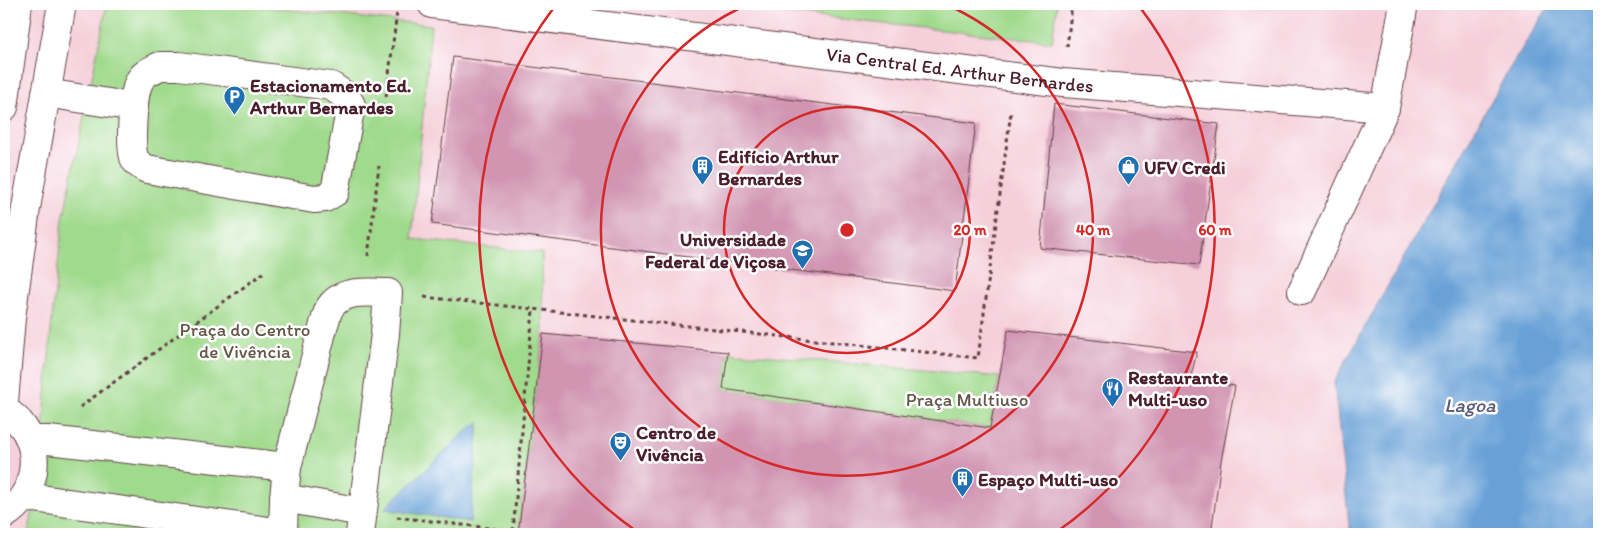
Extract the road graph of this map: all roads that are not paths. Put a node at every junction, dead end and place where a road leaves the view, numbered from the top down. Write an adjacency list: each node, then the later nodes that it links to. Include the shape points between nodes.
1 (18, 4): 6 (main road)
2 (62, 4): 5 (main road)
3 (432, 4): 8 (main road, Via Central Ed. Arthur Bernardes, via 1063,83)
4 (1404, 4): 8 (main road)
5 (46, 93): 7 (main road); 10 (main road, via 11,318)
6 (4, 107)
7 (134, 107): 7 (main road, via 131,147 135,159 148,170 314,199 325,198 335,192 351,105 346,96 331,86 160,66 147,72 139,82)
8 (1385, 108): 9 (main road)
9 (1302, 291)
10 (4, 402)
11 (4, 409): 12 (main road, via 19,422)
12 (30, 440): 13 (main road); 15 (main road, via 34,459 32,481)
13 (287, 467): 14 (main road); 16 (main road, via 330,308 339,298 352,293 388,294)
14 (284, 498): 16 (main road); 17 (main road)
15 (13, 507): 17 (main road, via 35,498)
16 (361, 523)
17 (283, 534)

